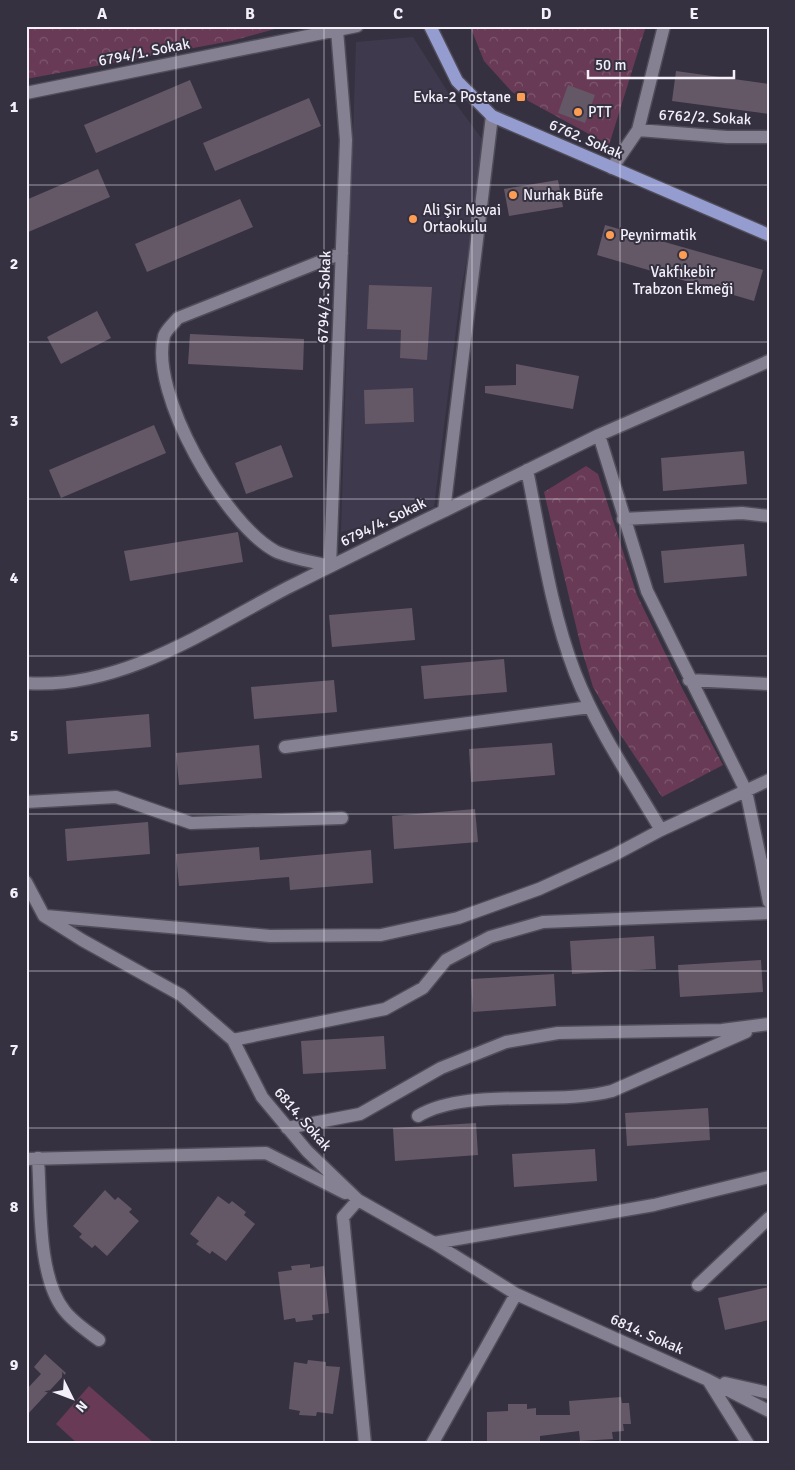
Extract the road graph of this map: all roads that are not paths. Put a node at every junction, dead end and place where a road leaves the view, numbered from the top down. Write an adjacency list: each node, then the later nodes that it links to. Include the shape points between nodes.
1 (357, 26): 4 (street, 6794/1. Sokak)
2 (430, 26): 6 (main road, 6762. Sokak, via 457,81)
3 (664, 26): 7 (street)
4 (337, 30): 5 (street, 6794/1. Sokak); 11 (street, 6794/3. Sokak, via 346,140)
5 (26, 93)
6 (492, 116): 9 (main road, 6762. Sokak); 15 (street, 6794/4. Sokak)
7 (638, 130): 8 (street, 6762/2. Sokak); 9 (street)
8 (769, 137)
9 (612, 168): 10 (main road, 6762. Sokak)
10 (769, 235)
11 (342, 253): 18 (street, 6794/3. Sokak); 18 (street, via 178,318 164,335 163,365 167,391 205,473 222,497 275,551)
12 (769, 361): 13 (street)
13 (599, 435): 14 (street); 17 (street)
14 (527, 470): 15 (street); 22 (street, via 557,617)
15 (444, 511): 18 (street, 6794/4. Sokak)
16 (769, 516): 17 (street, via 742,513)
17 (623, 519): 19 (street, via 647,591)
18 (330, 566): 20 (street, 6794/4. Sokak, via 159,655 98,677)
19 (689, 680): 21 (street); 25 (street)
20 (26, 682)
21 (769, 684)
22 (590, 707): 23 (street); 28 (street)
23 (285, 747)
24 (769, 780): 25 (street)
25 (746, 792): 28 (street); 29 (street)
26 (26, 802): 27 (street, via 116,797 192,823)
27 (342, 818)
28 (661, 830): 33 (street, via 539,889 458,918 381,935 270,936)
29 (765, 865): 31 (street)
30 (26, 882): 33 (street)
31 (769, 902)
32 (769, 913): 35 (street, via 543,922 490,937 446,960 423,988 385,1009)
33 (44, 916): 35 (street, 6814. Sokak, via 181,995)
34 (764, 1025): 36 (street, via 612,1092 589,1097 465,1102 430,1108); 37 (street, via 722,1030 558,1033 506,1042 441,1068 360,1114)
35 (233, 1040): 37 (street, 6814. Sokak, via 262,1097)
36 (418, 1116)
37 (288, 1128): 40 (street, 6814. Sokak)
38 (32, 1158): 40 (street, via 266,1153); 45 (street, via 52,1290 65,1312)
39 (769, 1177): 42 (street, via 654,1205)
40 (358, 1200): 42 (street, 6814. Sokak); 49 (street, via 343,1217)
41 (769, 1218): 43 (street)
42 (434, 1243): 44 (street, 6814. Sokak)
43 (698, 1285)
44 (516, 1294): 46 (street, 6814. Sokak); 50 (street)
45 (98, 1340)
46 (708, 1380): 47 (street); 48 (street, 6814. Sokak); 51 (street)
47 (769, 1393)
48 (769, 1411)
49 (365, 1444)
50 (432, 1444)
51 (748, 1444)

